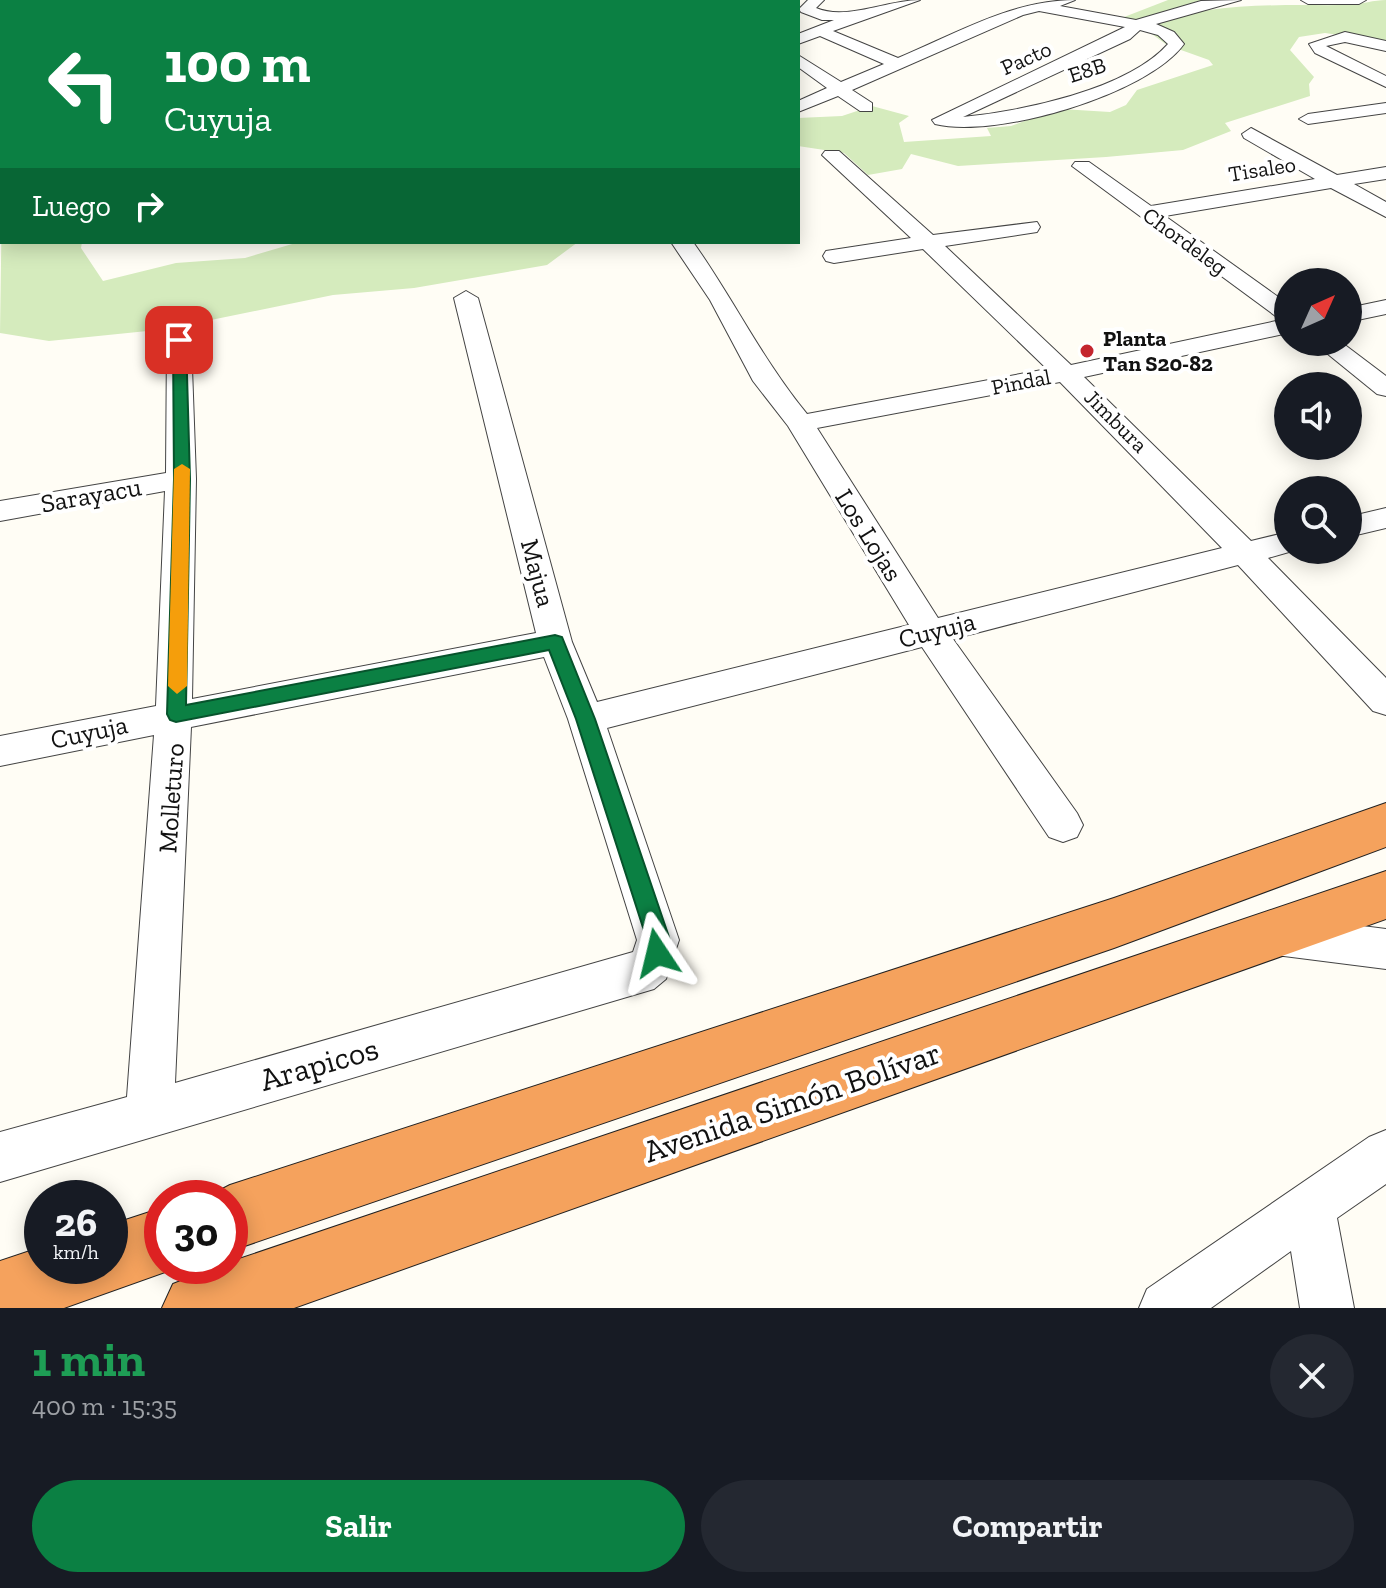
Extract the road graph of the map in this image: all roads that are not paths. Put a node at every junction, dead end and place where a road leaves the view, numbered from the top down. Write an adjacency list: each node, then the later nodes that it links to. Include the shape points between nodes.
1 (913, 0): 9 (street)
2 (1010, 0): 7 (street)
3 (1068, 0): 7 (street)
4 (1234, 0): 10 (street)
5 (1308, 0): 6 (street)
6 (1359, 0)
7 (1041, 7): 10 (street); 15 (street)
8 (808, 8): 9 (street, via 830,16)
9 (867, 12): 11 (street)
10 (1137, 25): 22 (street, Pacto, via 1125,36 941,120); 22 (street, E8B, via 1170,35 1174,52 1132,78 1054,104)
11 (821, 31): 12 (street); 15 (street)
12 (800, 38)
13 (1386, 46): 16 (street, via 1345,37 1317,44)
14 (800, 61): 17 (street)
15 (896, 63): 17 (street)
16 (1386, 82)
17 (840, 89): 18 (street); 19 (street)
18 (800, 106)
19 (866, 107)
20 (1386, 108): 21 (street)
21 (1308, 119)
22 (954, 122)
23 (1251, 134): 27 (street)
24 (832, 155): 31 (street, Jimbura)
25 (1082, 166): 29 (street, Chordeleg)
26 (1386, 173): 27 (street, Tisaleo)
27 (1335, 181): 28 (street); 29 (street, Tisaleo)
28 (1386, 211)
29 (1146, 213): 35 (street, Chordeleg)
30 (1029, 227): 31 (street)
31 (930, 242): 33 (street); 41 (street, Jimbura)
32 (684, 244): 43 (street, Los Lojas, via 766,381)
33 (834, 256)
34 (466, 298): 51 (street, Majua)
35 (1274, 305)
36 (1386, 307): 37 (street)
37 (1362, 312)
38 (1274, 329): 41 (street, Pindal)
39 (179, 340): 44 (street, Molleturo)
40 (1344, 356): 42 (street)
41 (1068, 373): 43 (street, Pindal); 49 (street, Jimbura)
42 (1386, 388)
43 (800, 423): 50 (street, Los Lojas)
44 (182, 479): 45 (street, Sarayacu); 53 (street, Molleturo)
45 (0, 511)
46 (1386, 518): 47 (street)
47 (1362, 524)
48 (1274, 545): 49 (street, Cuyuja)
49 (1245, 552): 50 (street, Cuyuja); 52 (street, Jimbura)
50 (930, 632): 54 (street, Cuyuja); 56 (street, Los Lojas)
51 (555, 642): 53 (street, Cuyuja); 54 (street, Majua)
52 (1386, 701)
53 (176, 714): 55 (street, Cuyuja); 62 (street, Molleturo)
54 (586, 719): 61 (street, Majua, via 658,940 651,965)
55 (0, 751)
56 (1063, 825)
57 (1386, 825): 66 (highway, via 1114,923)
58 (1386, 895): 59 (highway, Avenida Simón Bolívar)
59 (1275, 935): 60 (street); 69 (highway, Avenida Simón Bolívar)
60 (1386, 949)
61 (639, 974): 62 (street, Arapicos)
62 (150, 1112): 64 (street, Arapicos)
63 (1386, 1154): 65 (street)
64 (0, 1157)
65 (1310, 1208): 70 (street); 71 (street)
66 (248, 1212)
67 (33, 1284): 68 (highway)
68 (0, 1295)
69 (197, 1308)
70 (1166, 1308)
71 (1327, 1308)

